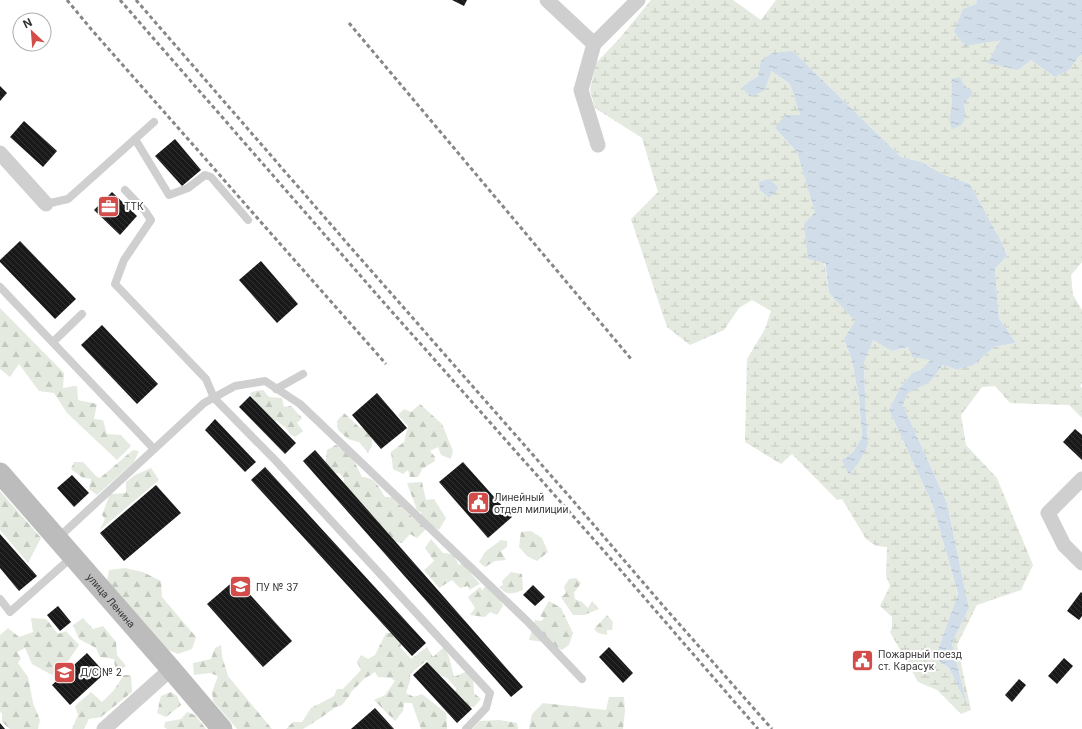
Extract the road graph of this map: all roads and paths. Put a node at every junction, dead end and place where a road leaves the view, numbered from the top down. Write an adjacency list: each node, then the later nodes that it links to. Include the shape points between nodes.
1 (547, 0): 3 (street)
2 (638, 0): 3 (street)
3 (594, 44): 6 (street, via 581,90)
4 (154, 122): 5 (lane)
5 (135, 140): 9 (lane, via 68,199); 10 (lane, via 169,195 188,188 205,176 211,177)
6 (598, 145)
7 (0, 153): 9 (street)
8 (126, 190): 16 (lane, via 151,220 124,260 115,284 206,380)
9 (46, 204)
10 (248, 220)
11 (0, 286): 13 (lane)
12 (82, 314): 13 (lane)
13 (53, 342): 17 (lane)
14 (303, 374): 15 (lane)
15 (276, 389): 16 (lane, via 265,381 235,386); 25 (lane, via 300,404 527,621)
16 (214, 398): 17 (lane, via 204,403); 28 (lane, via 276,461 490,693 486,708)
17 (154, 449): 20 (lane)
18 (0, 473): 20 (main road, улица Ленина)
19 (1082, 479): 22 (street, via 1048,514 1064,545)
20 (57, 539): 21 (main road, улица Ленина)
21 (73, 556): 23 (lane, via 48,583 10,612); 24 (main road, улица Ленина, via 88,578)
22 (1082, 563)
23 (0, 599)
24 (171, 669): 26 (street); 27 (main road, улица Ленина)
25 (582, 679)
26 (104, 729)
27 (222, 729)
28 (466, 729)

